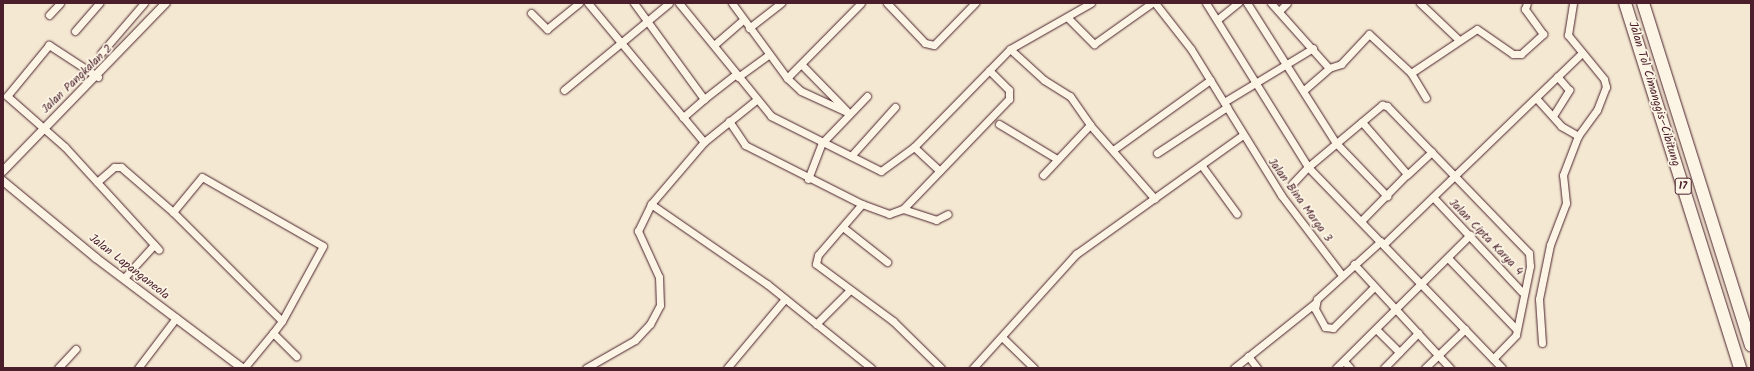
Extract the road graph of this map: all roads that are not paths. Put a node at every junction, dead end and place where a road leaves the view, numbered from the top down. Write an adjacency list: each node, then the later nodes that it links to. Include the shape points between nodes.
1 (60, 3): 29 (street)
2 (99, 3): 35 (street)
3 (144, 3): 41 (street)
4 (166, 3): 51 (street, Jalan Pangkalan 2)
5 (579, 3): 28 (street, via 547,29)
6 (588, 3): 37 (street)
7 (634, 3): 33 (street)
8 (669, 3): 33 (street)
9 (679, 3): 38 (street)
10 (781, 3): 34 (street)
11 (861, 3): 44 (street)
12 (887, 3): 13 (street, via 931,45 956,26)
13 (975, 3)
14 (1091, 3): 30 (street)
15 (1154, 3): 30 (street, via 1094,44); 53 (street, Jalan Bina Marga 3)
16 (1206, 3): 31 (street)
17 (1238, 3): 31 (street)
18 (1247, 3): 45 (street)
19 (1271, 3): 27 (street)
20 (1288, 3): 27 (street)
21 (1420, 3): 36 (street)
22 (1527, 3): 36 (street, via 1526,11 1543,34 1521,54 1513,54 1477,29)
23 (1573, 3): 42 (street, via 1568,35)
24 (1625, 3): 154 (highway, Jalan Tol Cimanggis–Cibitung / 17)
25 (1643, 3): 129 (highway, Jalan Tol Cimanggis–Cibitung / 17)
26 (732, 4): 32 (street)
27 (1279, 11): 39 (street)
28 (531, 13)
29 (49, 15)
30 (1068, 18): 40 (street)
31 (1218, 19): 54 (street)
32 (743, 20): 34 (street); 38 (street)
33 (646, 23): 37 (street); 60 (street)
34 (749, 28): 43 (street)
35 (75, 30)
36 (1459, 40): 48 (street)
37 (620, 42): 55 (street); 66 (street)
38 (714, 45): 49 (street)
39 (1313, 48): 45 (street); 46 (street)
40 (1010, 49): 47 (street); 70 (street, via 1044,80 1070,96)
41 (101, 53)
42 (1581, 54): 50 (street); 73 (street, via 1604,79 1606,87 1597,110)
43 (768, 55): 49 (street); 52 (street)
44 (802, 66): 52 (street); 64 (street)
45 (1287, 66): 54 (street); 56 (street)
46 (1329, 68): 48 (street, via 1341,64 1369,34); 56 (street)
47 (989, 70): 77 (street); 86 (street, via 1009,90 1009,98)
48 (1412, 73): 58 (street)
49 (737, 76): 60 (street); 61 (street)
50 (1557, 76): 59 (street); 65 (street, via 1569,90)
51 (98, 77): 71 (street, Jalan Pangkalan 2); 71 (street, via 49,45 7,96)
52 (787, 78): 64 (street, via 801,91)
53 (1210, 80): 62 (street, Jalan Bina Marga 3); 78 (street)
54 (1256, 84): 62 (street); 84 (street)
55 (564, 90)
56 (1304, 90): 76 (street)
57 (867, 96): 64 (street)
58 (1426, 98)
59 (1536, 98): 65 (street); 89 (street)
60 (704, 99): 66 (street)
61 (756, 100): 67 (street); 75 (street, via 771,116)
62 (1225, 105): 72 (street, Jalan Bina Marga 3); 80 (street)
63 (895, 107): 81 (street)
64 (849, 114): 75 (street)
65 (1553, 116): 73 (street, via 1561,126)
66 (683, 117): 74 (street)
67 (729, 121): 74 (street); 90 (street, via 744,145)
68 (1362, 122): 76 (street); 79 (street, via 1384,104); 88 (street)
69 (999, 124): 82 (street)
70 (1090, 125): 78 (street); 82 (street)
71 (43, 128): 85 (street, Jalan Pangkalan 2); 92 (street)
72 (1243, 135): 83 (street); 110 (street, Jalan Bina Marga 3, via 1281,195)
73 (1578, 136): 128 (street, via 1563,175 1566,203 1552,237 1541,287)
74 (704, 142): 97 (street)
75 (822, 143): 81 (street); 90 (street)
76 (1336, 143): 84 (street); 94 (street)
77 (914, 147): 81 (street, via 881,171); 86 (street)
78 (1112, 150): 96 (street)
79 (1432, 152): 88 (street); 89 (street)
80 (1157, 153)
81 (851, 156)
82 (1057, 159): 87 (street)
83 (1202, 166): 96 (street); 102 (street)
84 (1308, 167): 93 (street); 103 (street)
85 (3, 171)
86 (940, 171): 99 (street)
87 (1043, 175)
88 (1407, 175): 94 (street)
89 (1454, 176): 95 (street); 115 (street, via 1529,253 1530,266)
90 (808, 179): 98 (street)
91 (3, 181): 111 (street, Jalan Lapanganeola)
92 (97, 182): 100 (street, via 114,166 121,167); 111 (street, via 157,247)
93 (1292, 184)
94 (1387, 196): 103 (street)
95 (1433, 197): 105 (street, Jalan Cipta Karya 4); 106 (street)
96 (1155, 199): 127 (street, via 1076,254)
97 (651, 204): 116 (street); 140 (street, via 638,231 659,277 660,305 650,324 635,340)
98 (862, 204): 99 (street, via 889,214); 104 (street)
99 (903, 209): 101 (street, via 936,220)
100 (173, 212): 120 (street); 120 (street, via 202,177 323,246)
101 (948, 214)
102 (1237, 214)
103 (1361, 222): 106 (street)
104 (844, 228): 108 (street); 114 (street, via 815,262)
105 (1470, 235): 107 (street); 115 (street, Jalan Cipta Karya 4)
106 (1382, 243): 109 (street); 112 (street)
107 (1448, 258): 112 (street); 124 (street)
108 (887, 262)
109 (1354, 264): 110 (street); 113 (street)
110 (1342, 275): 117 (street)
111 (124, 278): 119 (street, Jalan Lapanganeola)
112 (1422, 284): 118 (street); 123 (street)
113 (1374, 286): 117 (street, via 1330,329 1325,327); 118 (street)
114 (850, 290): 121 (street); 143 (street, via 893,321)
115 (1522, 292): 124 (street)
116 (785, 298): 121 (street); 141 (street)
117 (1315, 303): 134 (street)
118 (1396, 310): 122 (street); 126 (street)
119 (176, 318): 138 (street); 139 (street, Jalan Lapanganeola)
120 (282, 321): 125 (street)
121 (816, 324): 142 (street)
122 (1376, 329): 131 (street); 136 (street)
123 (1465, 329): 132 (street); 135 (street)
124 (1516, 329): 135 (street, via 1516,338)
125 (273, 333): 133 (street); 139 (street)
126 (1418, 333): 131 (street); 132 (street)
127 (1003, 338): 144 (street); 145 (street)
128 (1542, 343)
129 (1751, 345)
130 (76, 349): 137 (street)
131 (1399, 352): 150 (street)
132 (1438, 355): 151 (street); 152 (street)
133 (296, 356)
134 (1248, 356): 146 (street); 147 (street)
135 (1493, 359): 153 (street)
136 (1344, 361): 148 (street); 149 (street)
137 (58, 368)
138 (138, 368)
139 (243, 368)
140 (586, 368)
141 (727, 368)
142 (871, 368)
143 (940, 368)
144 (973, 368)
145 (1034, 368)
146 (1234, 368)
147 (1258, 368)
148 (1336, 368)
149 (1350, 368)
150 (1384, 368)
151 (1425, 368)
152 (1450, 368)
153 (1502, 368)
154 (1740, 368)

